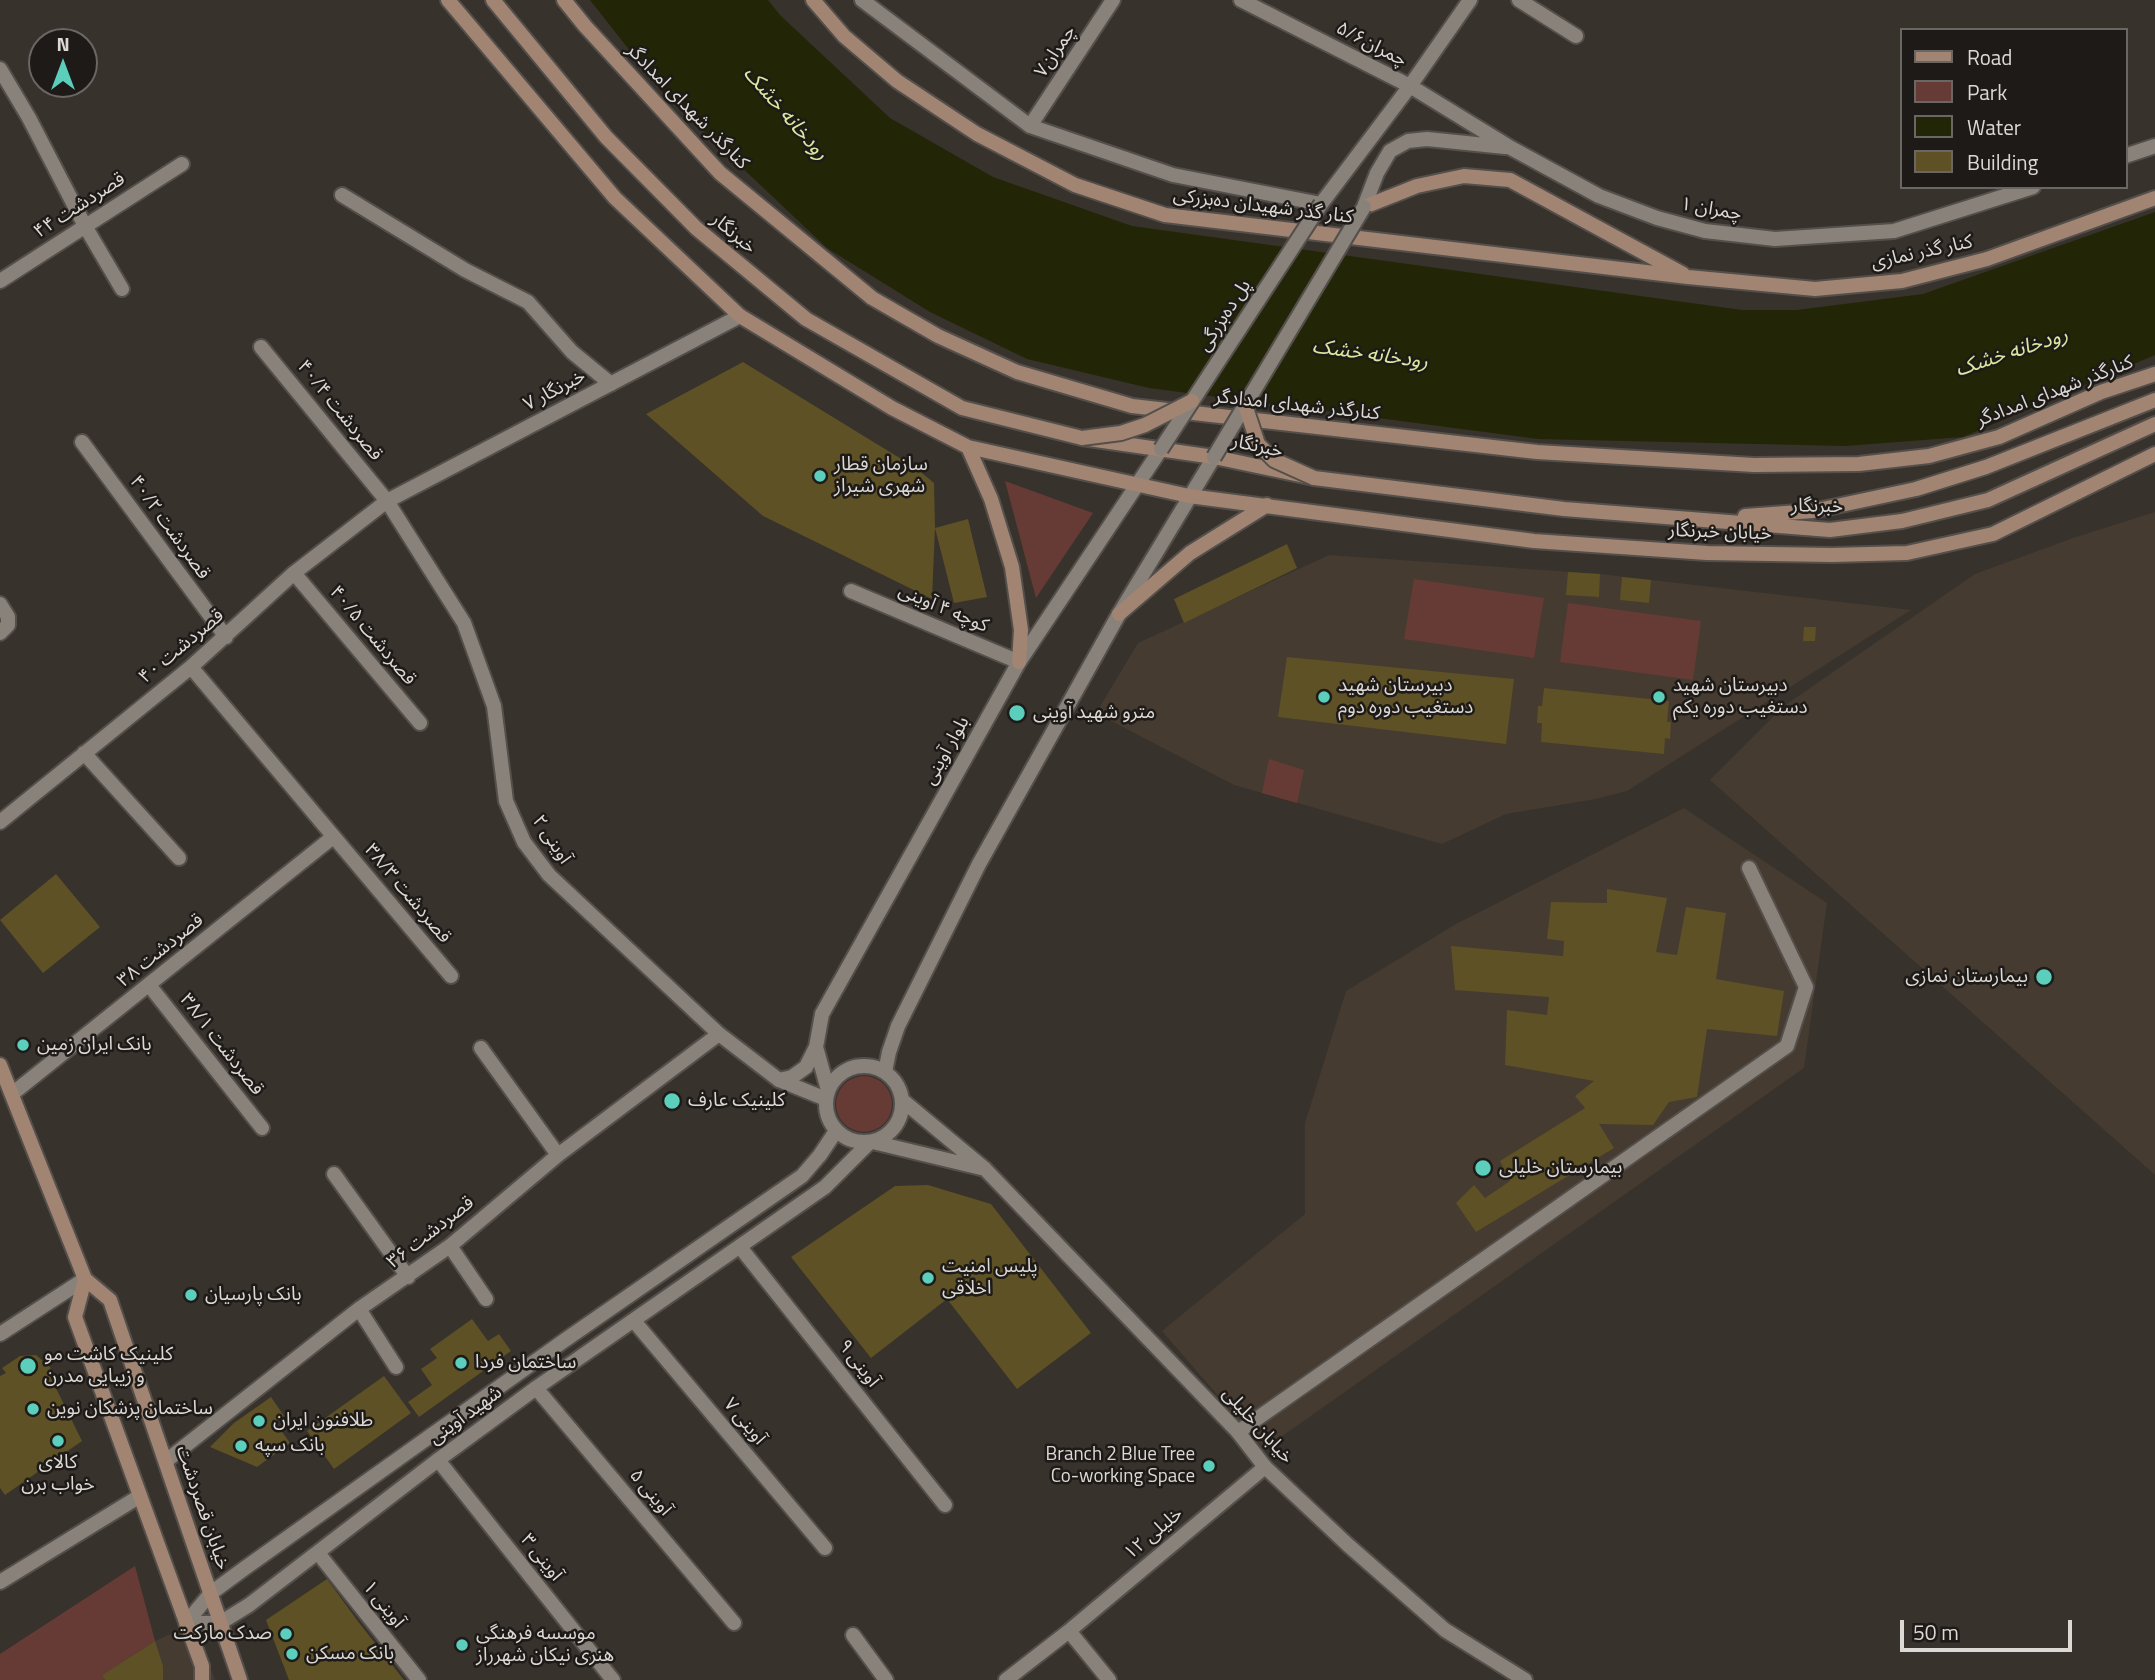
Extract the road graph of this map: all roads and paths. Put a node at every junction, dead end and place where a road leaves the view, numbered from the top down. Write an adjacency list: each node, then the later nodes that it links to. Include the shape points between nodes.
1 (448, 0): 27 (main road, via 615,198)
2 (493, 0): 35 (main road, خبرنگار, via 606,137 696,228 806,319 962,408)
3 (564, 0): 29 (main road, کنارگذر شهدای امدادگر, via 720,173 872,298 938,336 1017,372 1132,406 1537,452 1754,466 1859,464 1929,456 1999,437 2101,392)
4 (813, 0): 24 (main road, کنار گذر شهیدان ده‌بزرکی, via 844,36 897,81 977,135 1075,184 1164,215)
5 (862, 0): 13 (street)
6 (1241, 0): 12 (street, چمران۵/۶)
7 (1470, 0): 12 (street, پل ده‌بزرگی)
8 (1520, 0): 10 (street)
9 (1110, 1): 13 (street, چمران۷)
10 (1576, 36)
11 (0, 69): 23 (street)
12 (1410, 86): 15 (street, چمران ۱); 21 (street, پل ده‌بزرگی)
13 (1030, 126): 21 (street, via 1172,175)
14 (2155, 146): 16 (street)
15 (1511, 148): 18 (street, چمران ۱, via 1599,196 1657,218 1704,231 1775,239 1894,231); 22 (street, via 1408,141 1390,150)
16 (2127, 155)
17 (182, 164): 23 (street, ۴۴ قصردشت)
18 (2027, 189)
19 (342, 195): 30 (street, via 465,270 528,302 572,352)
20 (2155, 198): 24 (main road, کنار گذر نمازی, via 1987,259 1902,281 1815,289)
21 (1321, 204): 32 (street, پل ده‌بزرگی, bridge)
22 (1364, 207): 24 (main road, via 1417,186 1464,176 1510,180); 33 (street, bridge)
23 (85, 226): 25 (street, ۴۴ قصردشت); 26 (street)
24 (1688, 277)
25 (0, 281)
26 (122, 289)
27 (740, 316): 30 (street, ۷ خبرنگار); 37 (main road, via 892,408)
28 (261, 347): 44 (street, ۴۰/۴ قصردشت)
29 (2155, 374)
30 (611, 384): 44 (street, ۷ خبرنگار)
31 (2155, 400): 46 (main road, via 1986,467 1916,489 1813,511)
32 (1192, 401): 35 (main road, bridge, via 1145,425); 38 (street, پل ده‌بزرگی, bridge)
33 (1245, 405): 40 (street, bridge); 41 (main road, bridge, via 1258,444 1274,460)
34 (2155, 424): 46 (main road, خبرنگار, via 1988,500 1902,521 1830,530)
35 (1083, 438): 38 (main road, خبرنگار)
36 (82, 442): 52 (street, ۴۰/۲ قصردشت)
37 (968, 447): 42 (main road); 53 (main road, via 991,499 1012,567 1021,630)
38 (1161, 449): 40 (main road, خبرنگار); 42 (street, بلوار آوینی)
39 (2155, 454): 45 (main road, خیابان خبرنگار, via 1993,534 1907,553 1707,553 1534,541)
40 (1214, 457): 41 (main road, خبرنگار); 43 (street)
41 (1314, 478): 46 (main road, خبرنگار, via 1564,509)
42 (1136, 486): 43 (main road); 53 (street, بلوار آوینی)
43 (1189, 496): 45 (main road); 50 (street)
44 (387, 501): 47 (street, ۴۰ قصردشت); 63 (street, ۲ آوینی, via 464,623 494,706 506,802 524,842 549,875)
45 (1267, 505): 50 (main road, via 1190,552)
46 (1696, 519)
47 (294, 573): 52 (street, ۴۰ قصردشت); 55 (street, ۴۰/۵ قصردشت)
48 (851, 591): 53 (street, کوچه ۴ آوینی)
49 (0, 604): 51 (street, via 8,617 8,625)
50 (1118, 614): 67 (street, via 979,864 898,1026)
51 (0, 633)
52 (226, 636): 54 (street, ۴۰ قصردشت)
53 (1019, 663): 64 (street, بلوار آوینی, via 822,1014)
54 (191, 667): 56 (street, ۴۰ قصردشت); 58 (street, ۳۸/۳ قصردشت)
55 (420, 723)
56 (84, 753): 57 (street, ۴۰ قصردشت); 59 (street)
57 (0, 822)
58 (333, 837): 61 (street, ۳۸/۳ قصردشت); 62 (street, ۳۸ قصردشت)
59 (178, 858)
60 (1749, 868): 88 (street, via 1806,987 1787,1046)
61 (451, 976)
62 (149, 985): 69 (street, ۳۸ قصردشت); 72 (street, ۳۸/۱ قصردشت)
63 (719, 1034): 68 (street, ۲ آوینی); 75 (street, ۳۶ قصردشت)
64 (816, 1047): 68 (street, via 806,1067); 70 (street, بلوار آوینی)
65 (481, 1048): 75 (street)
66 (0, 1065): 69 (main road, خیابان قصردشت)
67 (885, 1072): 70 (street, via 867,1066 848,1069 833,1081); 71 (street)
68 (779, 1080): 70 (street, ۲ آوینی)
69 (12, 1094): 81 (main road, خیابان قصردشت)
70 (827, 1094): 73 (street, via 827,1116)
71 (902, 1100): 74 (street, via 895,1126); 76 (street, خیابان خلیلی)
72 (262, 1128)
73 (836, 1131): 74 (street, via 851,1140); 97 (street, شهید آوینی, via 802,1176)
74 (871, 1142): 76 (street); 79 (street, شهید آوینی, via 825,1187)
75 (558, 1155): 78 (street, ۳۶ قصردشت)
76 (985, 1169): 88 (street, خیابان خلیلی)
77 (334, 1174): 80 (street)
78 (450, 1246): 80 (street, ۳۶ قصردشت); 82 (street)
79 (740, 1247): 84 (street, شهید آوینی); 93 (street, ۹ آوینی)
80 (408, 1277): 83 (street, ۳۶ قصردشت)
81 (85, 1279): 85 (street); 90 (main road, خیابان قصردشت, via 110,1300); 92 (main road, via 75,1317)
82 (486, 1299)
83 (359, 1309): 86 (street); 90 (street, ۳۶ قصردشت)
84 (634, 1321): 87 (street, شهید آوینی); 94 (street, ۷ آوینی)
85 (0, 1334)
86 (396, 1367)
87 (537, 1388): 89 (street, شهید آوینی); 100 (street, ۵ آوینی)
88 (1238, 1432): 91 (street, خیابان خلیلی)
89 (438, 1460): 95 (street, شهید آوینی); 106 (street, ۳ آوینی)
90 (166, 1461): 97 (main road, خیابان قصردشت)
91 (1265, 1466): 101 (street, ۱۲ خلیلی); 110 (street, خیابان خلیلی, via 1445,1630)
92 (140, 1496): 96 (street); 98 (main road)
93 (945, 1506)
94 (825, 1548)
95 (318, 1553): 99 (street, شهید آوینی); 105 (street, ۱ آوینی)
96 (0, 1581)
97 (211, 1593): 98 (street, شهید آوینی); 99 (main road, خیابان قصردشت)
98 (186, 1623): 99 (street); 103 (main road, via 202,1666)
99 (220, 1623): 104 (main road, خیابان قصردشت)
100 (734, 1623)
101 (1069, 1632): 108 (street, ۱۲ خلیلی); 109 (street)
102 (853, 1635): 107 (street)
103 (202, 1680)
104 (240, 1680)
105 (419, 1680)
106 (613, 1680)
107 (886, 1680)
108 (1006, 1680)
109 (1109, 1680)
110 (1525, 1680)

